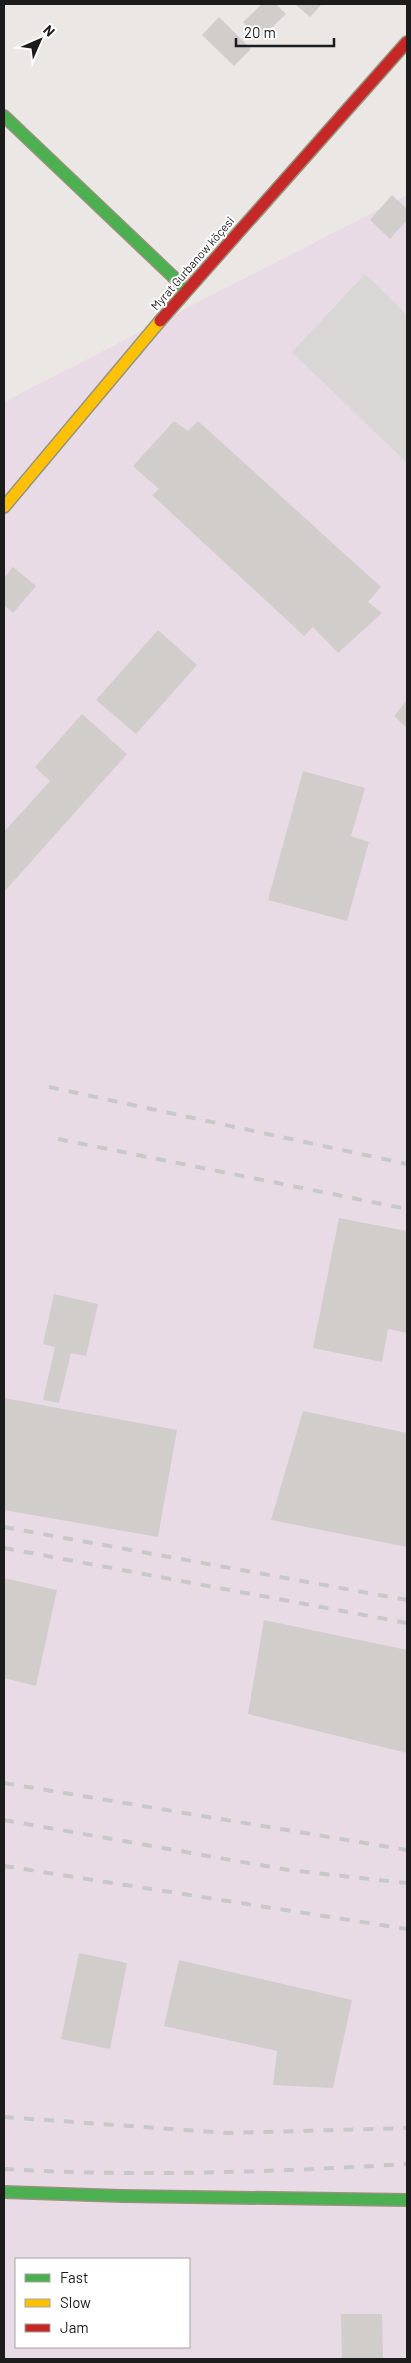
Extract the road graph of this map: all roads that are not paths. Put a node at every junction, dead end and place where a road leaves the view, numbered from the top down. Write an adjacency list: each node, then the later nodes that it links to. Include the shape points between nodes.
1 (407, 42): 3 (street, Myrat Gurbanow köçesi)
2 (4, 116): 3 (street)
3 (186, 289): 4 (street, Myrat Gurbanow köçesi)
4 (4, 507)
5 (4, 2192): 6 (street)
6 (407, 2200)

